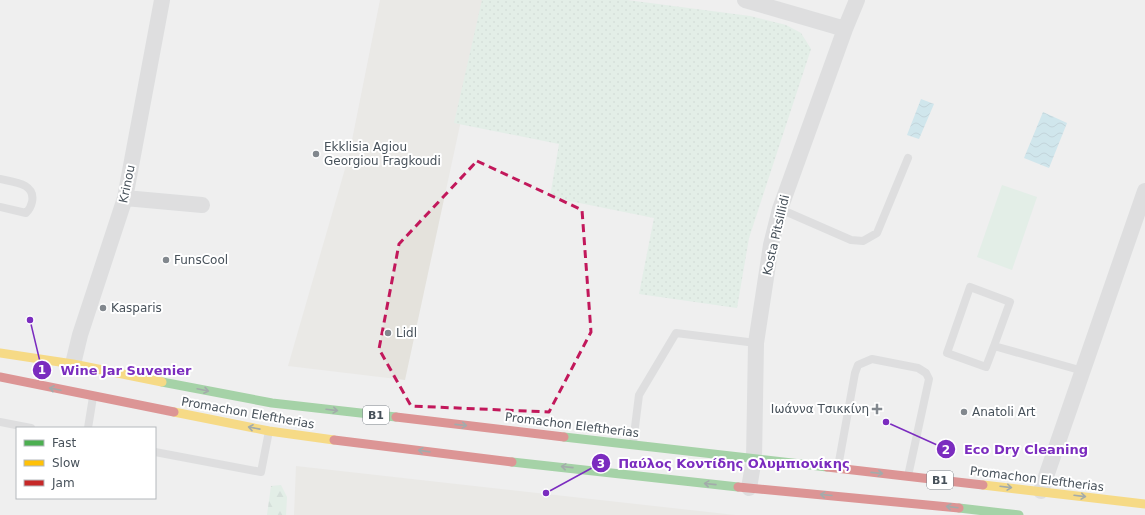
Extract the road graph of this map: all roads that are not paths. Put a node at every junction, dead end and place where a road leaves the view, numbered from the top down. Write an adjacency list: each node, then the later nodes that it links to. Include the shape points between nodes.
1 (162, 0): 8 (street, Krinou)
2 (745, 0): 4 (street)
3 (857, 0): 4 (street, Kosta Pitsillidi)
4 (845, 29): 11 (street, Kosta Pitsillidi)
5 (908, 158): 11 (lane, via 877,232 863,241 851,240)
6 (0, 179): 10 (lane, via 26,186 31,190 33,197 30,209 26,213)
7 (1145, 191): 16 (street)
8 (125, 198): 9 (street); 15 (street, Krinou)
9 (202, 205)
10 (0, 207)
11 (780, 208): 12 (street, Kosta Pitsillidi)
12 (756, 343): 23 (lane, via 676,333 639,395); 25 (street, Kosta Pitsillidi)
13 (994, 346): 13 (lane, via 986,367 947,353 970,287 1010,302); 16 (lane)
14 (0, 353): 15 (main road, Promachon Eleftherias / B1)
15 (73, 364): 23 (main road, Promachon Eleftherias / B1, one-way to 23, via 272,403)
16 (1083, 371): 29 (street)
17 (0, 377): 18 (main road, Promachon Eleftherias / B1, one-way to 17)
18 (93, 397): 21 (lane); 22 (main road, Promachon Eleftherias / B1, one-way to 18)
19 (0, 422): 20 (lane)
20 (26, 427)
21 (88, 427)
22 (269, 431): 24 (lane, via 261,472); 28 (main road, Promachon Eleftherias / B1, one-way to 22, via 467,457)
23 (633, 445): 25 (main road, Promachon Eleftherias / B1)
24 (156, 452)
25 (754, 459): 26 (main road, Promachon Eleftherias / B1); 28 (street, Kosta Pitsillidi)
26 (838, 468): 27 (main road, Promachon Eleftherias / B1, one-way to 27); 27 (lane, via 854,373 858,365 872,359 918,368 926,373 929,380)
27 (908, 476): 29 (main road, Promachon Eleftherias / B1, one-way to 29)
28 (749, 488): 31 (main road, Promachon Eleftherias / B1, one-way to 28, via 934,504)
29 (1041, 491): 30 (main road, Promachon Eleftherias / B1, one-way to 30)
30 (1145, 504)
31 (1019, 515)

